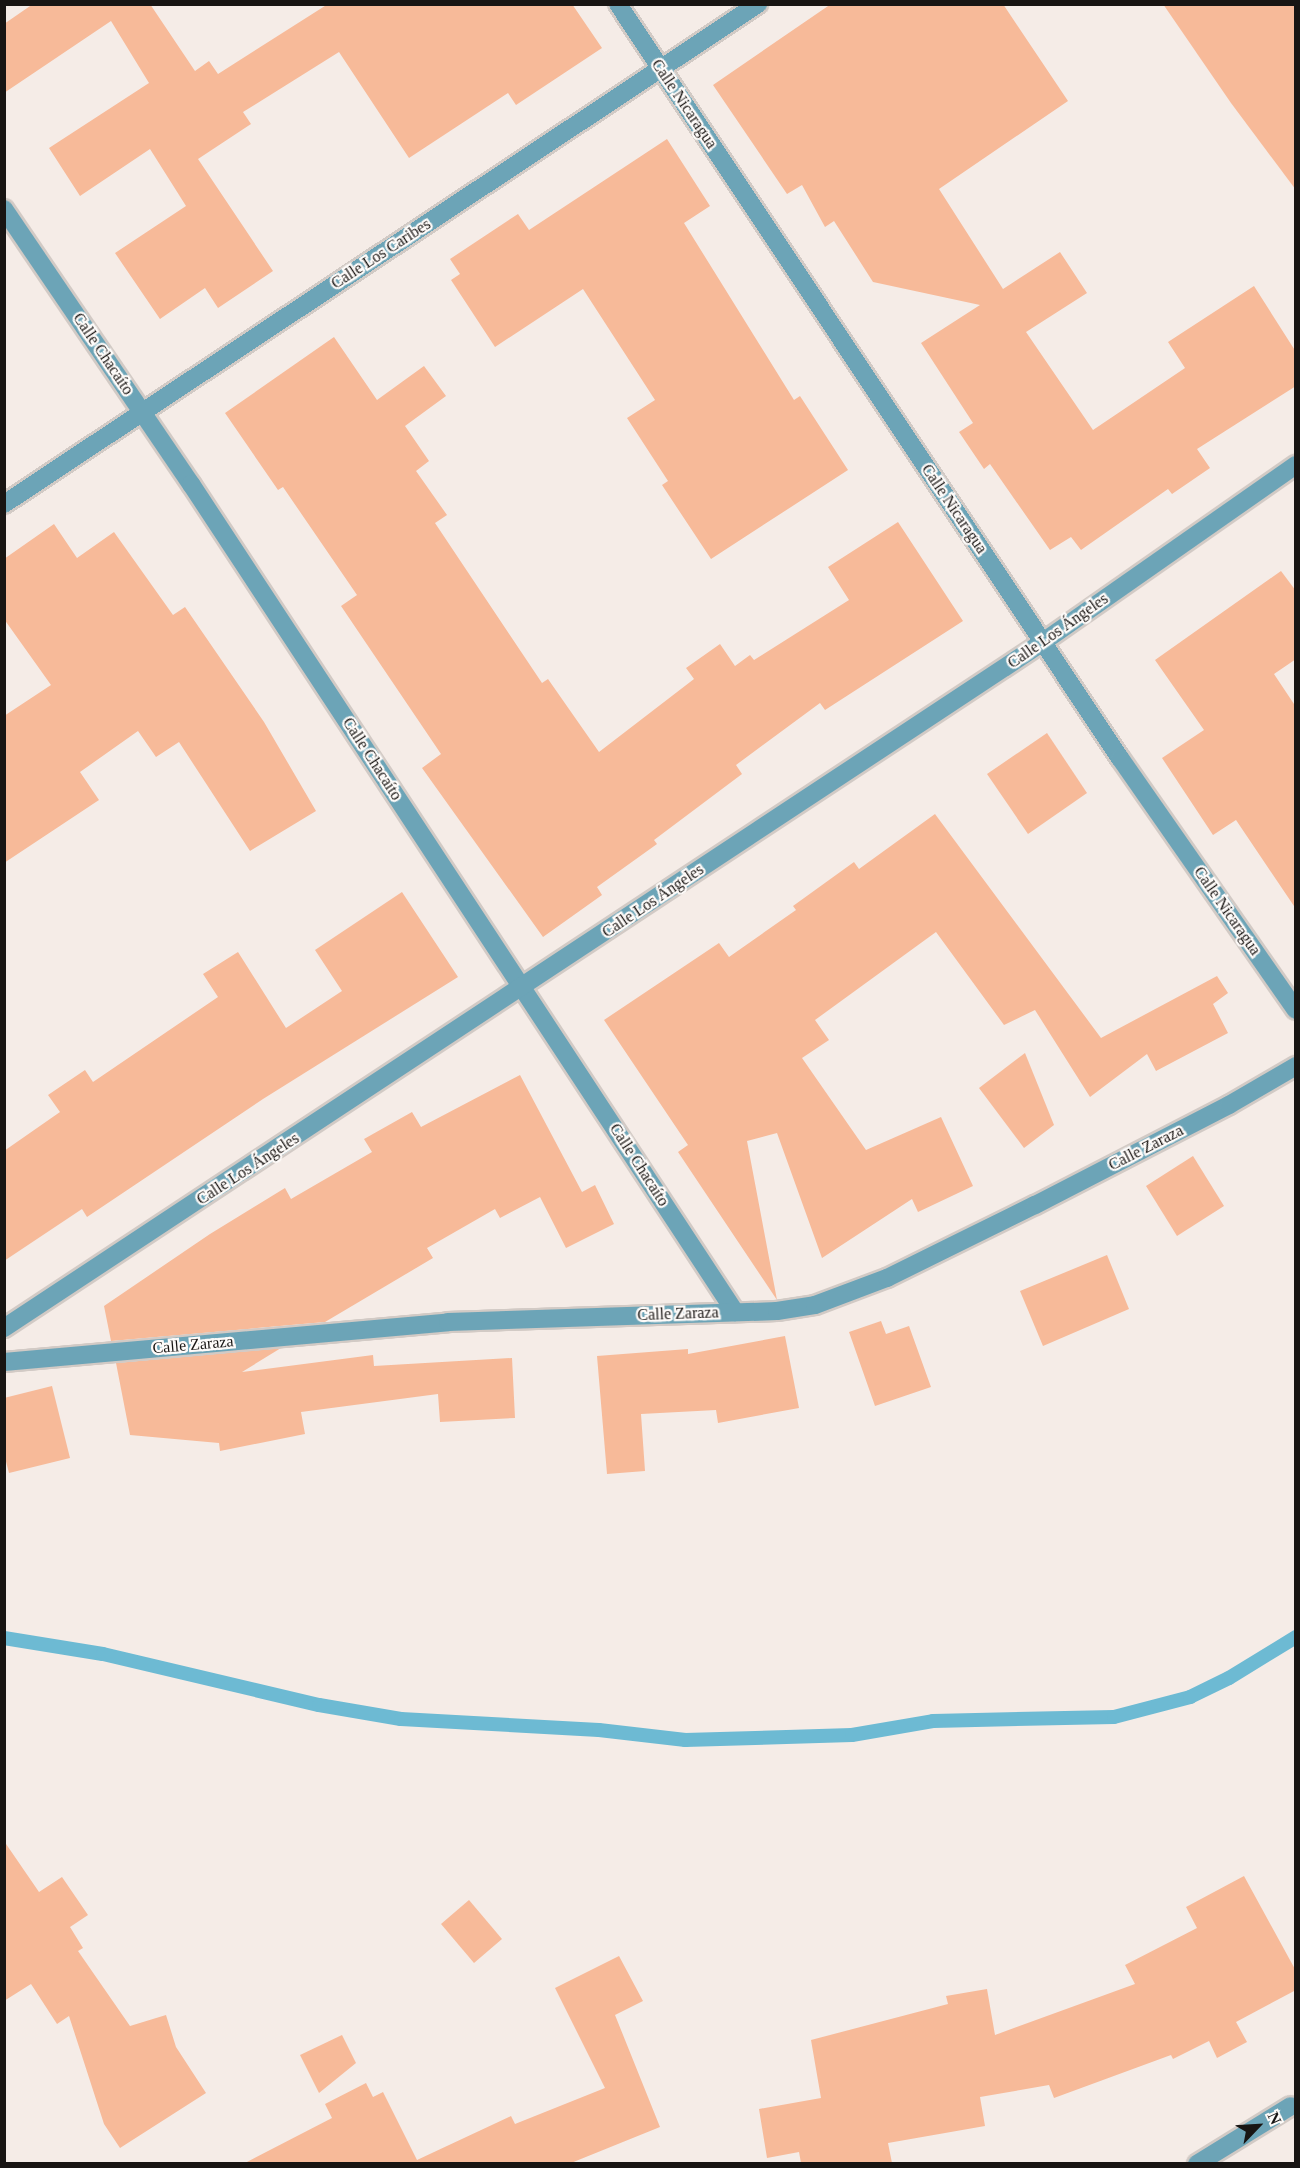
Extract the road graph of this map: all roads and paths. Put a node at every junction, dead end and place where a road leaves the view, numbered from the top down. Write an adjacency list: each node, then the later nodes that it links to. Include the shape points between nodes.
1 (618, 4): 3 (street, Calle Nicaragua)
2 (758, 4): 3 (street, Calle Los Caribes)
3 (661, 69): 5 (street, Calle Los Caribes); 8 (street, Calle Nicaragua)
4 (4, 209): 5 (street, Calle Chacaíto)
5 (143, 412): 7 (street, Calle Los Caribes); 9 (street, Calle Chacaíto)
6 (1296, 465): 8 (street, Calle Los Ángeles)
7 (4, 504)
8 (1043, 642): 9 (street, Calle Los Ángeles); 10 (street, Calle Nicaragua)
9 (522, 987): 12 (street, Calle Chacaíto); 13 (street, Calle Los Ángeles)
10 (1296, 1010)
11 (1296, 1065): 12 (street, Calle Zaraza, via 1229,1105 886,1278 815,1305)
12 (735, 1312): 14 (street, Calle Zaraza, via 448,1322)
13 (4, 1328)
14 (4, 1362)
15 (1292, 2106): 16 (street)
16 (1197, 2163)

